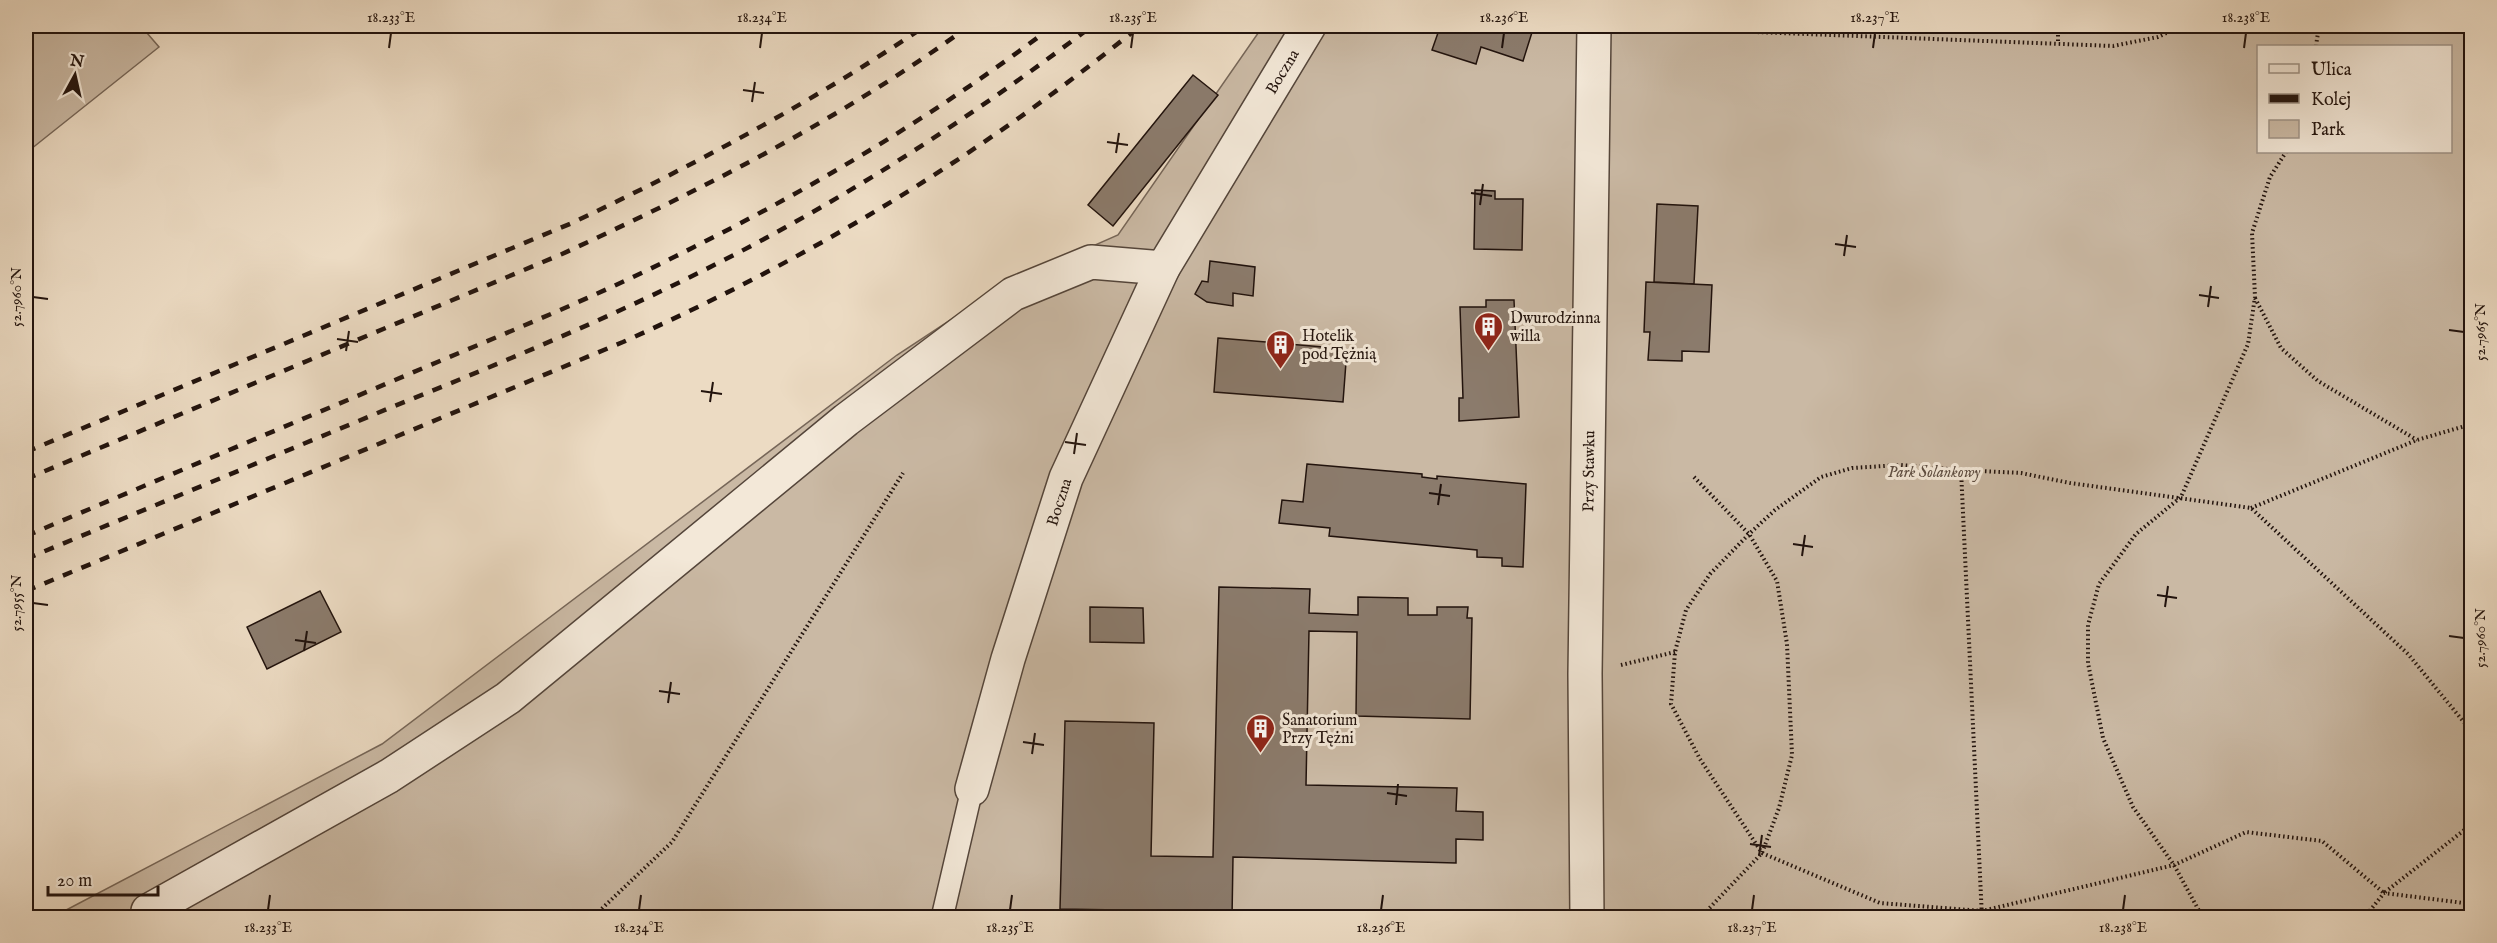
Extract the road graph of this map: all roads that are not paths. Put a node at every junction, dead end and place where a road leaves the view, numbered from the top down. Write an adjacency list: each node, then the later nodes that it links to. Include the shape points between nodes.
1 (1309, 26): 3 (street, Boczna)
2 (1610, 26): 7 (street, Przy Stawku, via 1585,674)
3 (1163, 268): 4 (street, Boczna, via 1066,478 1008,659); 5 (street, via 1091,262 1013,294 846,420 511,705)
4 (972, 789): 6 (lane, Boczna)
5 (150, 915)
6 (942, 918)
7 (1587, 918)

